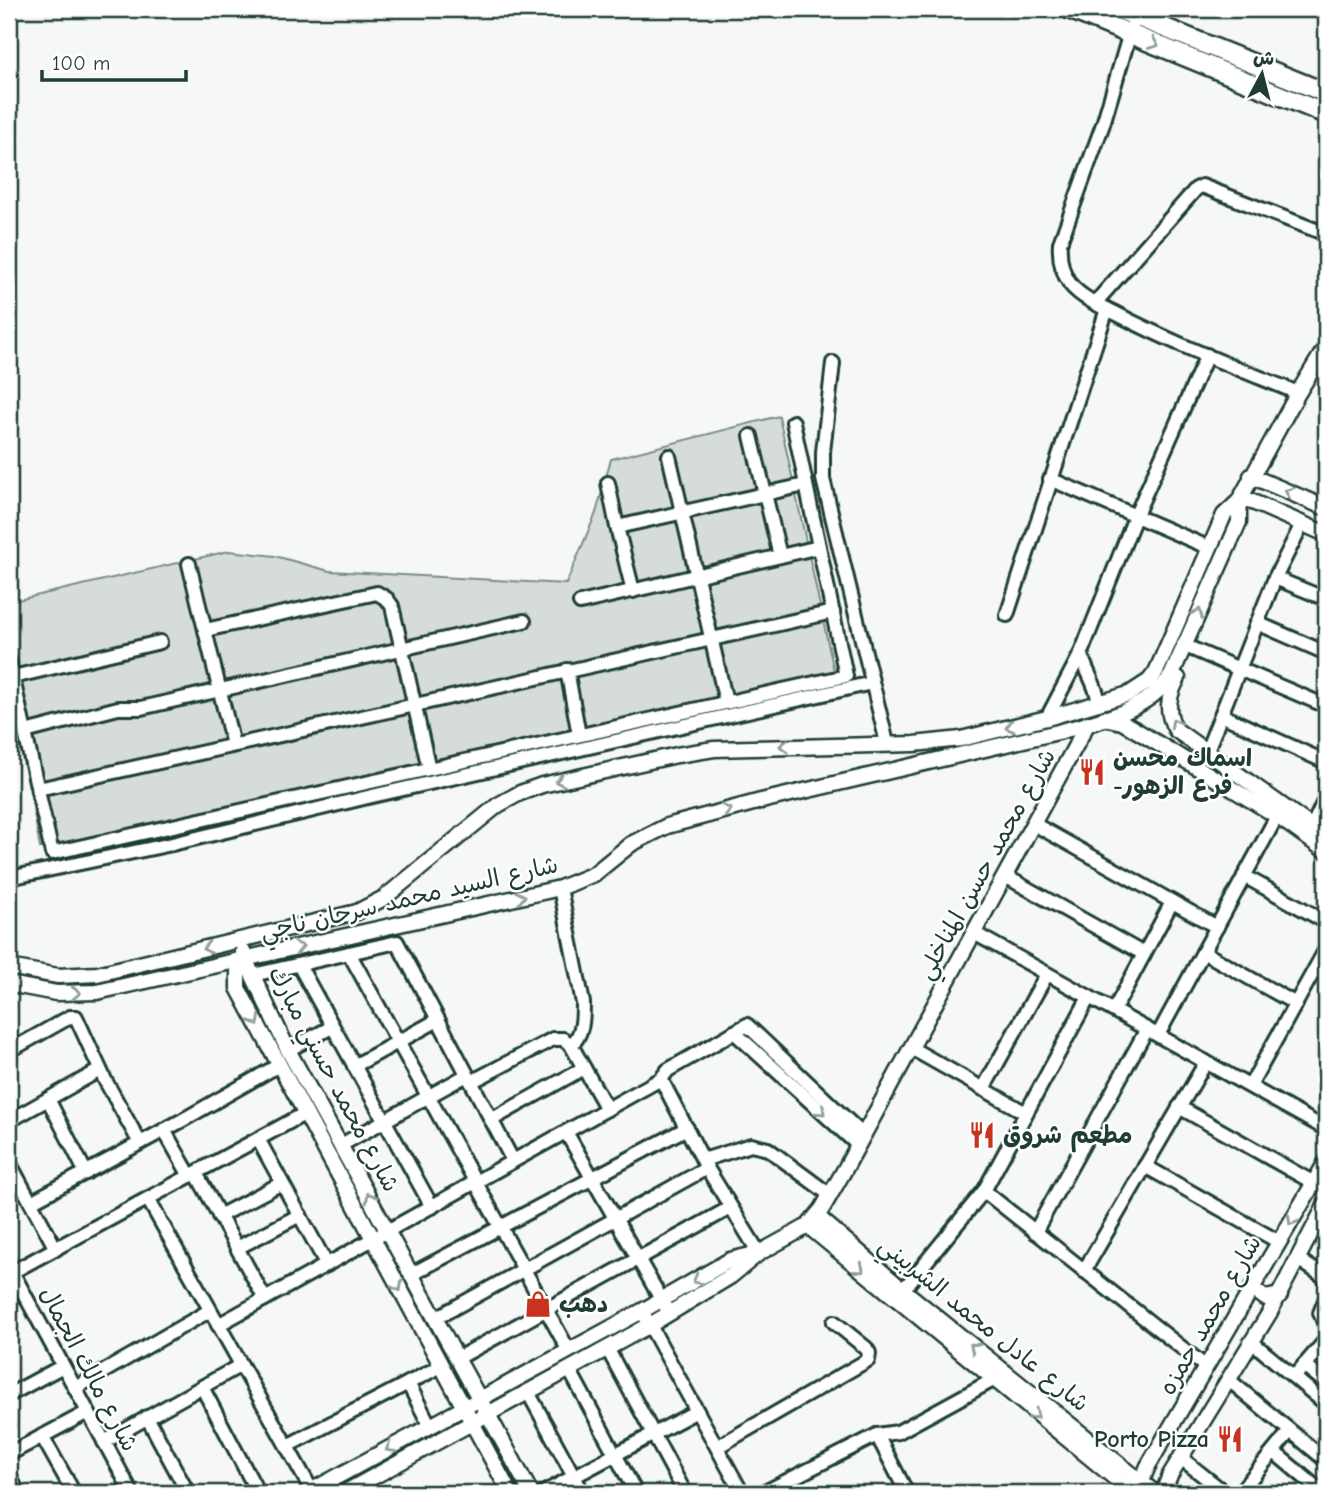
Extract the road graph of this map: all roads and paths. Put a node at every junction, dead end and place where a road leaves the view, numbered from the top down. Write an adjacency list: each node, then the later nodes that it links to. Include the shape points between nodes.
1 (1069, 9): 3 (main road)
2 (1126, 12): 3 (street); 4 (main road)
3 (1129, 34): 5 (main road, one-way to 5); 7 (street, via 1103,124 1060,243 1059,258 1071,285)
4 (1326, 93)
5 (1326, 114)
6 (1326, 234): 7 (street, via 1199,187)
7 (1101, 306): 9 (street); 16 (street)
8 (1325, 353): 11 (street)
9 (1207, 355): 11 (street); 24 (street)
10 (833, 363): 54 (street, via 823,479)
11 (1298, 394): 15 (street)
12 (793, 422): 18 (street)
13 (751, 436): 19 (street)
14 (669, 456): 23 (street)
15 (1251, 476): 20 (street); 22 (street, one-way to 15)
16 (1050, 479): 24 (street); 40 (street)
17 (608, 482): 27 (street)
18 (805, 485): 19 (street); 29 (street)
19 (765, 494): 23 (street); 31 (street)
20 (1240, 499): 21 (street); 25 (street); 30 (street, via 1224,515)
21 (1260, 506): 25 (street); 26 (street)
22 (1326, 508)
23 (683, 512): 27 (street); 33 (street)
24 (1135, 517): 30 (street); 48 (street)
25 (1239, 522): 35 (street)
26 (1302, 524): 28 (street); 34 (street)
27 (617, 527): 36 (street)
28 (1326, 534)
29 (819, 547): 31 (street); 39 (street)
30 (1210, 548): 35 (street)
31 (780, 556): 33 (street)
32 (189, 564): 43 (street)
33 (697, 576): 36 (street); 44 (street)
34 (1275, 578): 37 (street); 42 (street)
35 (1202, 585): 46 (street, one-way to 35); 57 (street, via 1149,681 1129,694)
36 (633, 591): 38 (street)
37 (1326, 599)
38 (580, 603)
39 (833, 612): 44 (street); 56 (street, via 846,676)
40 (1007, 615)
41 (524, 621): 47 (street)
42 (1257, 623): 49 (street); 51 (street)
43 (205, 630): 47 (street, via 377,593 392,606); 55 (street)
44 (711, 638): 52 (street); 56 (street)
45 (160, 642): 53 (street)
46 (1183, 647): 51 (street); 62 (street, via 1159,691 1145,702); 69 (street, one-way to 46, via 1176,730 1170,716 1168,702 1182,666)
47 (402, 649): 55 (street); 58 (street)
48 (1081, 653): 57 (street); 61 (street)
49 (1326, 653)
50 (9, 662): 53 (street)
51 (1239, 669): 59 (street); 60 (street)
52 (566, 670): 58 (street); 65 (street)
53 (13, 677): 64 (street)
54 (872, 683): 66 (street); 75 (street)
55 (219, 690): 64 (street, via 141,708 118,708); 68 (street)
56 (726, 702): 65 (street)
57 (1099, 703): 61 (street, شارع السيد محمد سرحان ناجي)
58 (416, 704): 68 (street); 72 (street)
59 (1326, 706)
60 (1221, 715): 69 (street); 71 (street)
61 (1047, 718): 67 (street, شارع السيد محمد سرحان ناجي, one-way to 67)
62 (1104, 718): 63 (street); 77 (street, via 1122,722)
63 (1088, 723): 70 (street, شارع السيد محمد سرحان ناجي); 78 (street, شارع محمد حسن المناخلي)
64 (25, 732): 74 (street)
65 (579, 735): 72 (street)
66 (887, 743): 67 (street, شارع السيد محمد سرحان ناجي); 90 (street, شارع السيد محمد سرحان ناجي, one-way to 90, via 714,749 531,789 498,805 375,904)
67 (924, 743): 70 (street)
68 (233, 746): 74 (street)
69 (1206, 753): 79 (street)
70 (929, 760): 85 (street, شارع السيد محمد سرحان ناجي, one-way to 70, via 594,874 658,829)
71 (1326, 762)
72 (429, 769): 73 (street)
73 (369, 782): 74 (street, via 52,853); 75 (street)
74 (38, 789)
75 (372, 796): 84 (street)
76 (1326, 797): 79 (street)
77 (1277, 816): 81 (street); 83 (street)
78 (1034, 824): 82 (street, شارع محمد حسن المناخلي); 86 (street)
79 (1312, 827): 80 (street)
80 (1326, 836)
81 (1326, 851)
82 (1005, 876): 89 (street, شارع محمد حسن المناخلي); 94 (street)
83 (1244, 876): 87 (street); 88 (street)
84 (9, 878)
85 (560, 888): 95 (street, شارع السيد محمد سرحان ناجي, one-way to 85); 109 (street, via 583,1003 583,1022)
86 (1172, 902): 88 (street); 94 (street)
87 (1326, 922)
88 (1217, 927): 92 (street)
89 (974, 933): 98 (street); 110 (street, شارع محمد حسن المناخلي)
90 (241, 940): 95 (street); 97 (street, شارع السيد محمد سرحان ناجي, one-way to 97, via 83,976)
91 (1326, 949): 102 (street)
92 (1203, 952): 102 (street); 107 (street)
93 (349, 953): 96 (street); 104 (street, via 397,942); 108 (street)
94 (1144, 954): 103 (street)
95 (245, 959): 99 (street, شارع محمد حسني مبارك); 100 (street, شارع السيد محمد سرحان ناجي, one-way to 95, via 56,993 87,993); 114 (street, شارع محمد حسني مبارك, one-way to 114, via 238,971 239,988)
96 (299, 965): 99 (street); 105 (street)
97 (9, 967)
98 (1047, 974): 101 (street); 122 (street)
99 (253, 975): 111 (street, شارع محمد حسني مبارك)
100 (9, 984)
101 (1089, 997): 103 (street); 128 (street)
102 (1296, 1004): 121 (street)
103 (1114, 1010): 107 (street)
104 (438, 1020): 108 (street); 118 (street)
105 (332, 1027): 111 (street); 115 (street)
106 (734, 1032): 119 (street, via 668,1070); 120 (street); 120 (street, via 747,1024)
107 (1152, 1032): 113 (street); 165 (street)
108 (398, 1042): 115 (street); 123 (street)
109 (571, 1045): 116 (street); 118 (street, via 553,1039)
110 (911, 1048): 122 (street); 137 (street, شارع محمد حسن المناخلي)
111 (288, 1050): 139 (street, شارع محمد حسني مبارك)
112 (9, 1051): 117 (street, via 74,1016)
113 (1206, 1062): 121 (street); 125 (street)
114 (279, 1065): 127 (street, شارع محمد حسني مبارك); 134 (street)
115 (354, 1066): 131 (street)
116 (584, 1068): 126 (street); 129 (street)
117 (100, 1070): 124 (street); 138 (street)
118 (469, 1078): 123 (street); 129 (street)
119 (661, 1079): 126 (street); 132 (street)
120 (800, 1083): 137 (street)
121 (1250, 1086): 133 (street)
122 (984, 1089): 128 (street)
123 (428, 1096): 131 (street); 148 (street)
124 (48, 1099): 130 (street); 145 (street)
125 (1180, 1107): 144 (street); 151 (street)
126 (607, 1109): 135 (street)
127 (306, 1113): 136 (street); 166 (street, شارع محمد حسني مبارك)
128 (1026, 1113): 152 (street)
129 (491, 1120): 140 (street)
130 (9, 1121)
131 (384, 1121): 139 (street); 157 (street)
132 (687, 1128): 143 (street); 147 (street)
133 (1326, 1129)
134 (164, 1130): 138 (street); 146 (street)
135 (566, 1132): 140 (street); 147 (street)
136 (258, 1139): 146 (street); 150 (street)
137 (860, 1140): 153 (street, شارع محمد حسن المناخلي)
138 (139, 1143): 145 (street)
139 (341, 1145): 164 (street, شارع محمد حسني مبارك, one-way to 139)
140 (513, 1161): 148 (street)
141 (9, 1162): 149 (street)
142 (1326, 1162): 151 (street, شارع محمد حمزه)
143 (705, 1164): 153 (street, via 751,1145 768,1149); 158 (street); 161 (street)
144 (1145, 1166): 167 (street); 176 (street)
145 (86, 1173): 155 (street)
146 (193, 1175): 154 (street); 160 (street)
147 (593, 1178): 161 (street); 163 (street)
148 (475, 1182): 157 (street); 163 (street)
149 (14, 1183): 155 (street)
150 (282, 1183): 159 (street); 160 (street)
151 (1314, 1183): 167 (street, شارع محمد حمزه, one-way to 167)
152 (984, 1191): 165 (street); 180 (street)
153 (830, 1195): 162 (street, شارع محمد حسن المناخلي)
154 (148, 1199): 169 (street); 185 (street)
155 (31, 1202): 169 (street)
156 (1326, 1204): 172 (street, شارع محمد حمزه)
157 (432, 1207): 164 (street)
158 (730, 1208): 170 (street); 171 (street)
159 (300, 1215): 168 (street); 173 (street)
160 (219, 1216): 168 (street)
161 (616, 1218): 171 (street); 175 (street)
162 (812, 1221): 170 (street, شارع محمد حسن المناخلي); 180 (street, شارع عادل محمد الشربيني); 191 (street, شارع عادل محمد الشربيني, one-way to 191)
163 (500, 1227): 175 (street); 177 (street)
164 (389, 1231): 166 (street); 177 (street, شارع محمد حسني مبارك)
165 (1035, 1232): 176 (street)
166 (372, 1240): 173 (street); 203 (street, شارع محمد حسني مبارك, one-way to 203)
167 (1279, 1242): 179 (street, شارع محمد حمزه)
168 (237, 1248): 183 (street)
169 (56, 1249): 174 (street)
170 (759, 1253): 184 (street, شارع محمد حسن المناخلي, one-way to 184, via 730,1260); 188 (street, شارع محمد حسن المناخلي, via 739,1271)
171 (640, 1259): 184 (street); 186 (street)
172 (1298, 1259): 178 (street); 181 (street, شارع محمد حمزه)
173 (327, 1265): 183 (street)
174 (11, 1269): 202 (street, شارع مالك الجمال)
175 (523, 1269): 186 (street); 189 (street)
176 (1084, 1271): 204 (street)
177 (412, 1274): 189 (street, شارع محمد حسني مبارك)
178 (1326, 1278)
179 (1252, 1288): 181 (street, via 1265,1298); 204 (street, شارع محمد حمزه)
180 (903, 1290): 191 (street, شارع عادل محمد الشربيني)
181 (1280, 1294): 196 (street, شارع محمد حمزه)
182 (1326, 1298): 194 (street, via 1320,1313)
183 (265, 1299): 192 (street)
184 (662, 1300): 187 (street, شارع محمد حسن المناخلي); 188 (street)
185 (209, 1311): 192 (street); 212 (street)
186 (546, 1311): 198 (street); 199 (street)
187 (642, 1311): 193 (street); 198 (street, شارع محمد حسن المناخلي)
188 (669, 1313): 193 (street, شارع محمد حسن المناخلي)
189 (436, 1318): 199 (street, شارع محمد حسني مبارك)
190 (834, 1322): 230 (street, via 866,1348 868,1360)
191 (935, 1324): 207 (street, شارع عادل محمد الشربيني); 239 (street, شارع عادل محمد الشربيني, one-way to 191)
192 (218, 1325): 200 (street)
193 (650, 1325): 197 (street, شارع محمد حسن المناخلي); 218 (street)
194 (1326, 1325)
195 (1326, 1340): 201 (street)
196 (1252, 1342): 206 (street); 208 (street, شارع محمد حمزه)
197 (607, 1348): 205 (street, شارع محمد حسن المناخلي); 225 (street)
198 (569, 1351): 215 (street, شارع محمد حسن المناخلي)
199 (458, 1359): 215 (street, شارع محمد حسني مبارك)
200 (241, 1365): 211 (street); 229 (street)
201 (1304, 1365): 206 (street); 210 (street)
202 (63, 1366): 212 (street, شارع مالك الجمال); 214 (street)
203 (441, 1366): 209 (street); 217 (street, شارع محمد حسني مبارك)
204 (1206, 1367): 239 (street, شارع محمد حمزه)
205 (569, 1369): 213 (street, شارع محمد حسن المناخلي); 233 (street)
206 (1294, 1377): 216 (street)
207 (993, 1380): 226 (street, via 898,1432); 239 (street, شارع عادل محمد الشربيني, one-way to 239)
208 (1229, 1380): 224 (street); 235 (street, شارع محمد حمزه)
209 (408, 1383): 223 (street); 229 (street)
210 (1326, 1383)
211 (202, 1387): 221 (street); 245 (street)
212 (75, 1388): 219 (street, شارع مالك الجمال)
213 (528, 1392): 220 (street, شارع محمد حسن المناخلي); 237 (street)
214 (9, 1395)
215 (480, 1399): 217 (street, شارع محمد حسن المناخلي); 220 (street, شارع محمد حسني مبارك)
216 (1326, 1404)
217 (464, 1408): 222 (street, شارع محمد حسني مبارك); 223 (street, شارع محمد حسن المناخلي)
218 (697, 1410): 225 (street); 230 (street)
219 (88, 1412): 227 (street); 228 (street, شارع مالك الجمال)
220 (488, 1414): 222 (street, شارع محمد حسن المناخلي); 248 (street, شارع محمد حسني مبارك)
221 (147, 1418): 228 (street); 244 (street)
222 (472, 1423): 246 (street, شارع محمد حسن المناخلي); 247 (street, شارع محمد حسني مبارك)
223 (430, 1426): 240 (street, شارع محمد حسن المناخلي, one-way to 240)
224 (1290, 1431): 231 (street); 234 (street)
225 (653, 1434): 233 (street); 252 (street)
226 (877, 1435): 254 (street); 255 (street)
227 (42, 1436): 232 (street); 242 (street)
228 (104, 1441): 243 (street, شارع مالك الجمال)
229 (287, 1446): 240 (street)
230 (717, 1447): 253 (street)
231 (1273, 1452): 238 (street); 260 (street)
232 (9, 1454)
233 (615, 1454): 237 (street); 251 (street)
234 (1324, 1456): 238 (street)
235 (1181, 1458): 257 (street, شارع محمد حمزه); 258 (street)
236 (9, 1475): 241 (street)
237 (574, 1476): 249 (street); 250 (street)
238 (1305, 1478): 261 (street)
239 (1137, 1489): 256 (street, شارع عادل محمد الشربيني)
240 (309, 1492)
241 (18, 1493)
242 (74, 1493)
243 (132, 1493)
244 (188, 1493)
245 (258, 1493)
246 (344, 1493)
247 (510, 1493)
248 (531, 1493)
249 (542, 1493)
250 (583, 1493)
251 (636, 1493)
252 (685, 1493)
253 (742, 1493)
254 (763, 1493)
255 (908, 1493)
256 (1155, 1493)
257 (1163, 1493)
258 (1225, 1493)
259 (1233, 1493): 260 (street)
260 (1240, 1493)
261 (1323, 1493)

